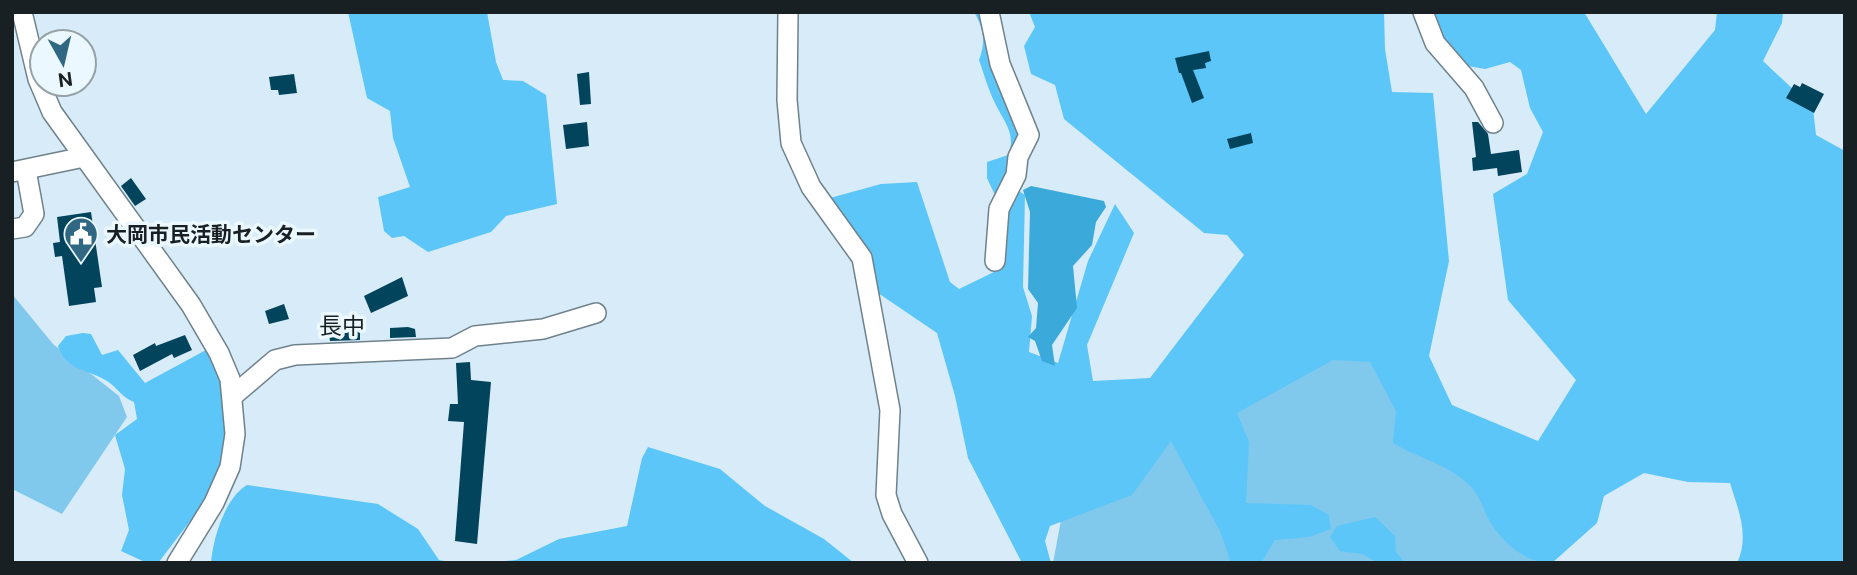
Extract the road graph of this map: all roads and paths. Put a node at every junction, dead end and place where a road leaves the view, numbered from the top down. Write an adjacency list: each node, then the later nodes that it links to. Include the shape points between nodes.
1 (22, 12): 6 (street, via 44,97)
2 (788, 12): 15 (street, via 791,144 811,187 862,258 890,410 886,495)
3 (989, 12): 11 (street, via 1000,64 1029,135 999,209)
4 (1423, 12): 5 (street, via 1435,43 1474,88)
5 (1493, 123)
6 (84, 157): 7 (street); 13 (street, via 191,305 219,353)
7 (19, 171): 9 (street)
8 (12, 194): 9 (street, via 24,195)
9 (34, 208): 10 (street, via 29,224)
10 (12, 229)
11 (995, 261)
12 (596, 313): 13 (street, via 543,329 475,335 452,348 295,355 275,360)
13 (234, 395): 14 (street, via 236,434 230,467)
14 (177, 563)
15 (918, 563)

